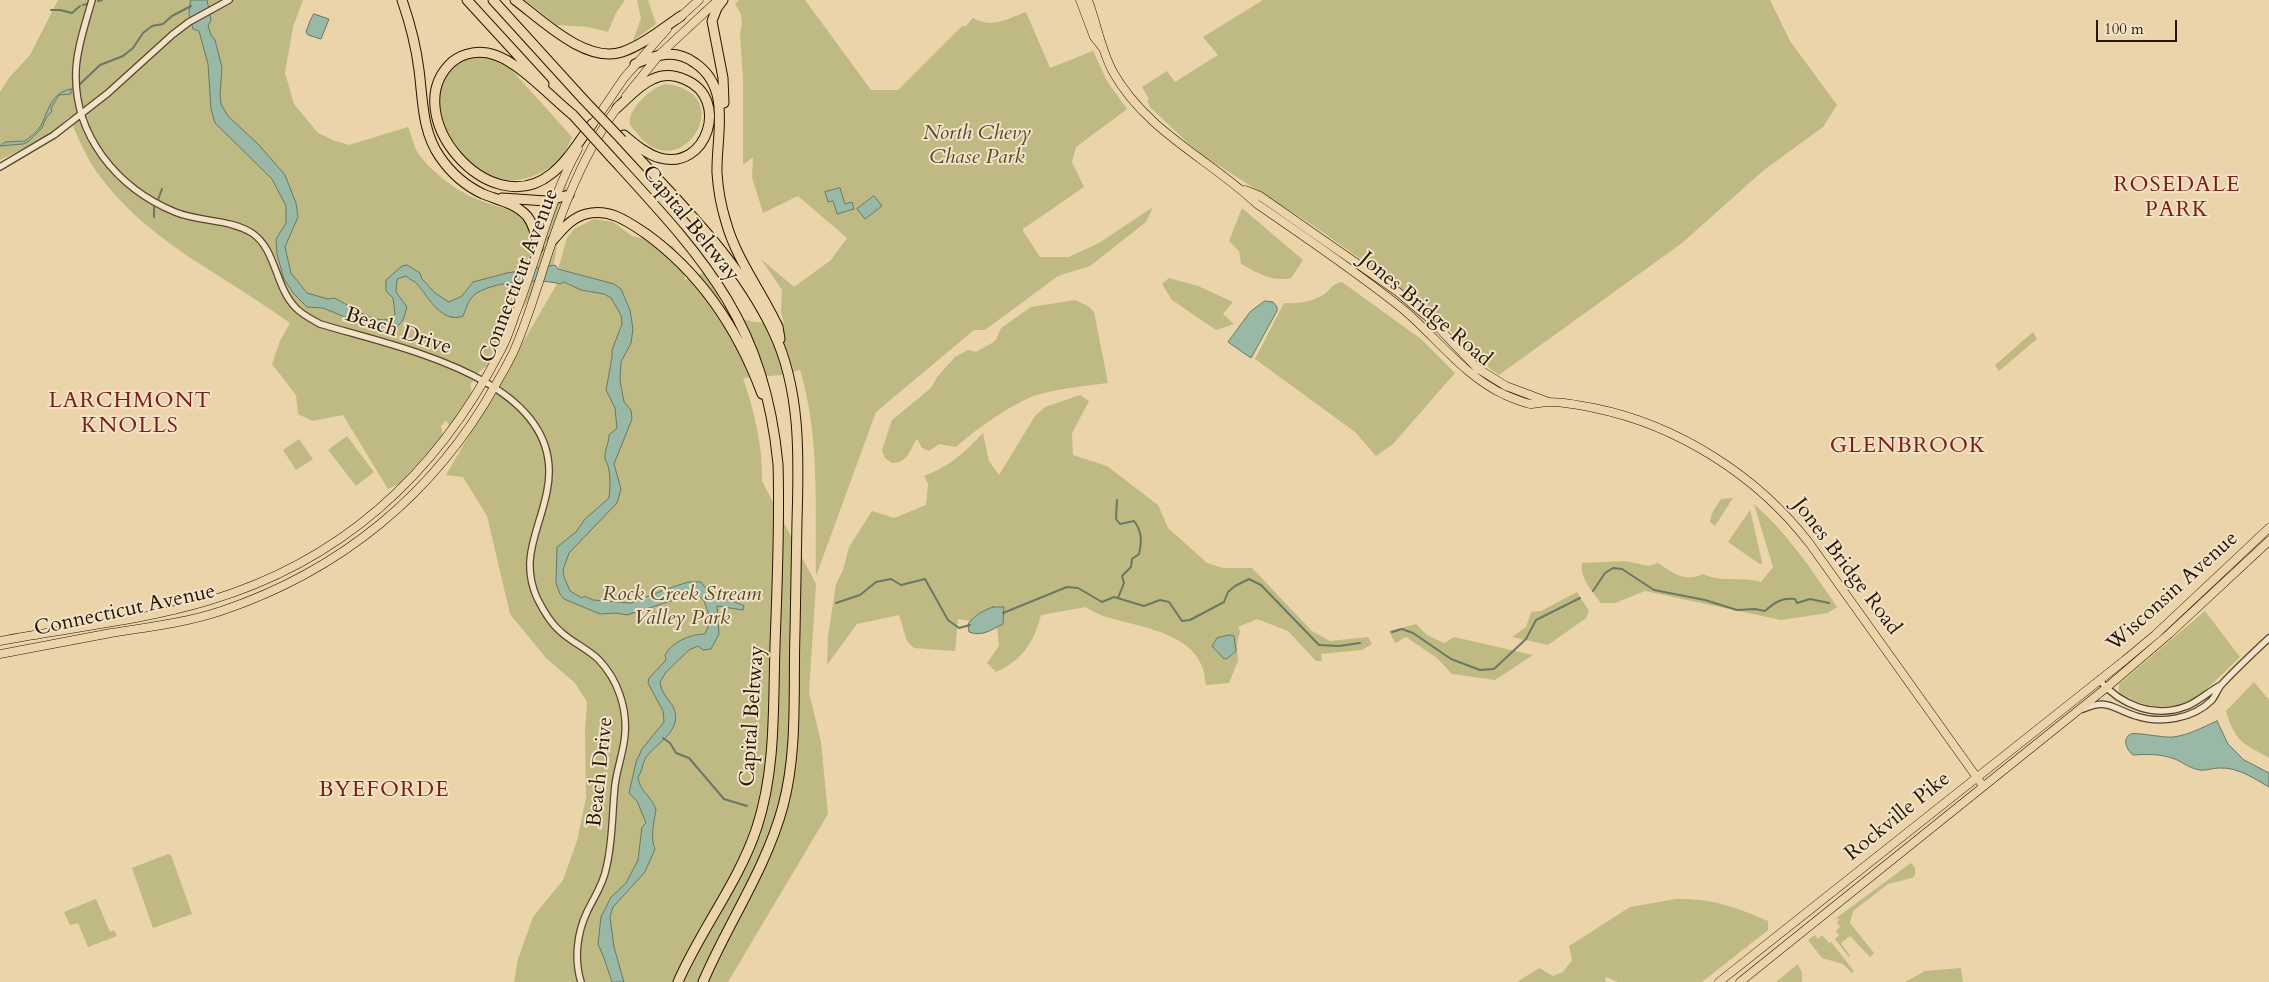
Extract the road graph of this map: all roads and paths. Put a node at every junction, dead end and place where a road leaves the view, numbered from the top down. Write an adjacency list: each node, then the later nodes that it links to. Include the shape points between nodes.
1 (92, 0): 17 (street, Beach Drive, via 76,62)
2 (229, 0): 17 (street, via 189,22)
3 (402, 0): 24 (highway, via 414,41 423,114 432,144 440,158 461,180)
4 (466, 0): 18 (highway, Capital Beltway)
5 (493, 0): 20 (highway, Capital Beltway, bridge)
6 (515, 0): 12 (highway, via 585,50 605,54 630,49)
7 (700, 0): 12 (main road, Connecticut Avenue)
8 (718, 0): 14 (main road, Connecticut Avenue)
9 (723, 0): 21 (highway, via 712,21 724,90)
10 (1080, 0): 13 (main road, Jones Bridge Road, via 1094,37)
11 (1088, 0): 13 (main road, Jones Bridge Road)
12 (681, 16): 15 (main road, Connecticut Avenue)
13 (1102, 47): 28 (main road, Jones Bridge Road, via 1114,74 1136,104 1186,150 1240,188 1260,196)
14 (660, 54): 15 (highway); 16 (main road, Connecticut Avenue); 21 (highway, via 675,54 691,60 715,84 719,110)
15 (635, 64): 19 (main road, Connecticut Avenue)
16 (617, 108): 20 (highway, via 646,82 664,76 690,81 708,104 708,133 698,148 681,158 660,158); 23 (main road, Connecticut Avenue)
17 (80, 115): 22 (street, via 39,145); 31 (street, Beach Drive, via 100,153 122,179 148,198 176,212 240,227 252,233 268,251 284,292 309,318 345,332 427,355)
18 (573, 116): 19 (highway, via 514,64 494,54 476,52 456,59 443,73 436,94 438,118 453,153 471,170 506,186 531,184 550,175); 33 (highway, Capital Beltway, bridge, via 693,249 726,295 758,363)
19 (592, 124): 25 (main road, Connecticut Avenue)
20 (623, 138): 29 (highway, Capital Beltway, via 728,258 760,306)
21 (717, 153): 29 (highway, via 718,188 726,223 778,327)
22 (0, 167)
23 (569, 195): 25 (highway); 26 (main road, Connecticut Avenue)
24 (494, 197): 25 (highway); 27 (highway, via 516,207 526,216 534,231)
25 (555, 199): 27 (main road, Connecticut Avenue)
26 (553, 240): 32 (main road, Connecticut Avenue, via 513,354); 33 (highway, via 573,220 599,212 620,217 668,251 696,278 733,329 758,383)
27 (537, 252): 31 (main road, Connecticut Avenue, via 502,348)
28 (1335, 254): 30 (main road, Jones Bridge Road); 30 (main road, Jones Bridge Road, via 1398,292 1430,319)
29 (781, 349): 53 (highway, Capital Beltway, via 790,378 798,461 793,722 788,780 775,832 765,856)
30 (1475, 371): 49 (main road, Jones Bridge Road, via 1506,396 1531,404 1548,402 1594,408 1651,424 1755,485 1805,537)
31 (483, 382): 32 (street, Beach Drive); 37 (main road, Connecticut Avenue, via 464,416 404,488 345,536)
32 (494, 388): 39 (main road, Connecticut Avenue, via 455,447 419,489 385,521 344,552); 51 (street, Beach Drive, via 528,415 544,444 549,464 544,506 533,534 530,554 536,596 561,632 599,660 614,682 624,710 625,737 615,783 607,867 578,937 576,956)
33 (775, 434): 52 (highway, Capital Beltway, via 779,494 769,774 757,827 748,850)
34 (2269, 528): 35 (main road, Wisconsin Avenue)
35 (2261, 536): 36 (street); 38 (main road, Wisconsin Avenue)
36 (2268, 543): 40 (main road, Wisconsin Avenue)
37 (286, 570): 39 (main road); 43 (main road, Connecticut Avenue, via 207,602)
38 (2216, 578): 40 (main road); 41 (main road, Wisconsin Avenue)
39 (291, 581): 44 (main road, Connecticut Avenue, via 221,611 188,620)
40 (2222, 585): 41 (main road, Wisconsin Avenue)
41 (2157, 638): 45 (main road, Wisconsin Avenue); 47 (main road, Wisconsin Avenue)
42 (2269, 638): 46 (street)
43 (0, 641)
44 (0, 654)
45 (2099, 680): 47 (street); 49 (main road, Rockville Pike)
46 (2220, 685): 47 (street, via 2188,705 2161,711 2130,705); 48 (street, via 2208,702 2177,718 2146,718 2106,703)
47 (2106, 688): 48 (main road, Rockville Pike)
48 (2073, 714): 50 (main road, Rockville Pike)
49 (1976, 777): 50 (main road, Jones Bridge Road); 54 (main road, Rockville Pike)
50 (1982, 786): 55 (main road, Rockville Pike)
51 (581, 982)
52 (678, 982)
53 (703, 982)
54 (1719, 982)
55 (1740, 982)

